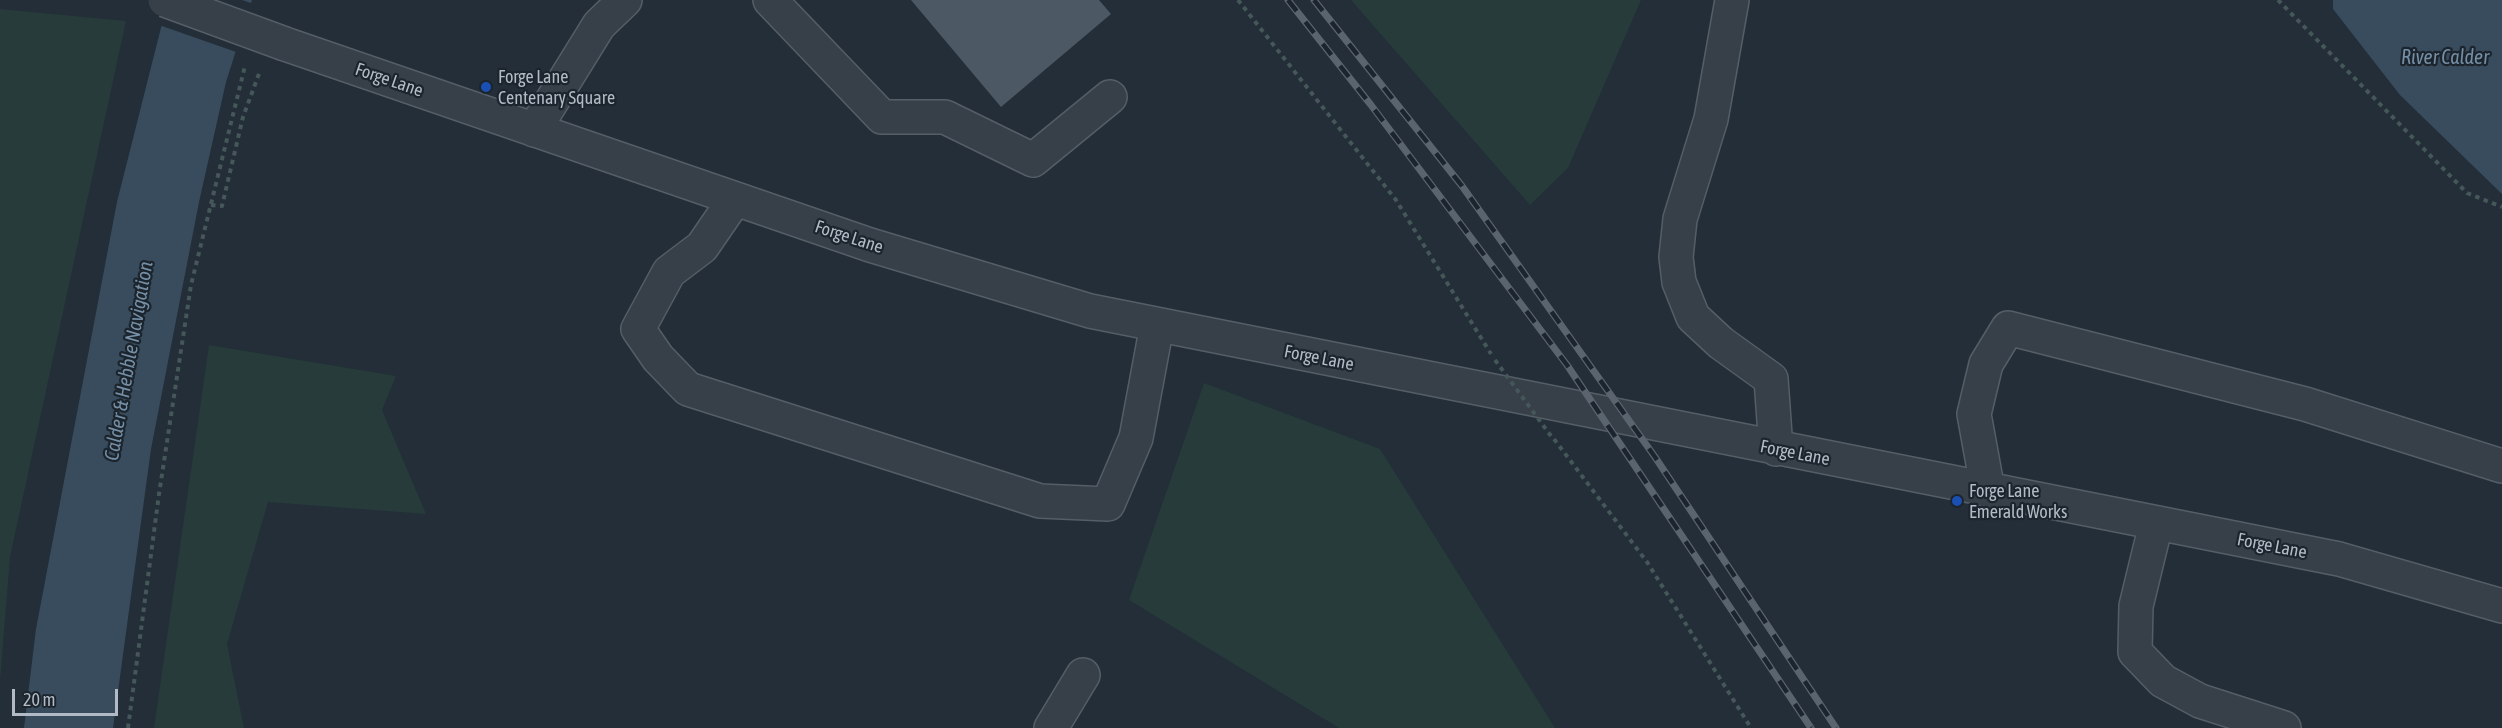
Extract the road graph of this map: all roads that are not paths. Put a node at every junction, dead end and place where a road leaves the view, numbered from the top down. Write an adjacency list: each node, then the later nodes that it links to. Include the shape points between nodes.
1 (165, 0): 6 (street, Forge Lane, bridge, via 274,53)
2 (625, 0): 6 (street, via 599,25)
3 (770, 0): 5 (street, via 882,117 945,117 1033,160)
4 (1732, 0): 9 (street, via 1711,119 1680,219 1676,257 1679,282 1693,317 1771,379)
5 (1110, 97)
6 (534, 130): 7 (street, Forge Lane)
7 (735, 199): 8 (street, Forge Lane, via 1079,308); 8 (street, via 702,247 669,272 638,329 658,358 688,389 1040,501 1108,504 1136,438)
8 (1157, 325): 9 (street, Forge Lane)
9 (1776, 449): 11 (street, Forge Lane)
10 (2502, 466): 11 (street, via 2305,404 2008,328 1986,364 1974,414)
11 (1988, 491): 12 (street, Forge Lane)
12 (2156, 524): 13 (street, Forge Lane, via 2339,559); 16 (street, via 2136,606 2135,652 2163,681 2200,701)
13 (2502, 606)
14 (1083, 675): 15 (street)
15 (1051, 728)
16 (2284, 728)

